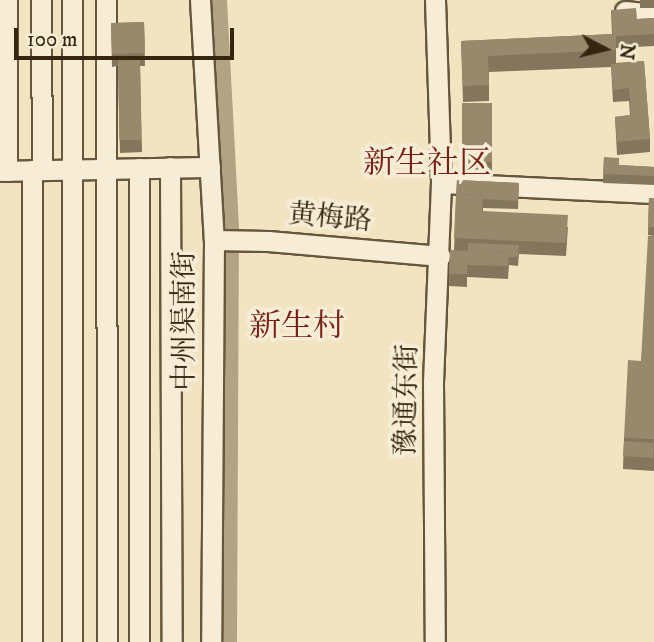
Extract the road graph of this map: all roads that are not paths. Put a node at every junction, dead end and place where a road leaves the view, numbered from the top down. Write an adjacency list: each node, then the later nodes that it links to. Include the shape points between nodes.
1 (7, 0): 15 (street)
2 (41, 0): 14 (street)
3 (72, 0): 12 (street)
4 (106, 0): 13 (street)
5 (200, 0): 10 (street, 中州渠南街)
6 (435, 0): 16 (street, 豫通东街)
7 (625, 11): 8 (street)
8 (654, 14)
9 (170, 167): 10 (street); 11 (street); 24 (street)
10 (210, 167): 18 (street, 中州渠南街)
11 (139, 168): 13 (street); 23 (street)
12 (72, 169): 13 (street); 14 (street); 21 (street)
13 (106, 169): 22 (street)
14 (37, 170): 15 (street); 20 (street)
15 (3, 171)
16 (441, 183): 17 (street); 19 (street, 豫通东街)
17 (654, 193)
18 (214, 240): 19 (street, 黄梅路); 25 (street, 中州渠南街)
19 (440, 256): 26 (street, 豫通东街, via 433,382)
20 (32, 642)
21 (72, 642)
22 (107, 642)
23 (139, 642)
24 (172, 642)
25 (211, 642)
26 (435, 642)

